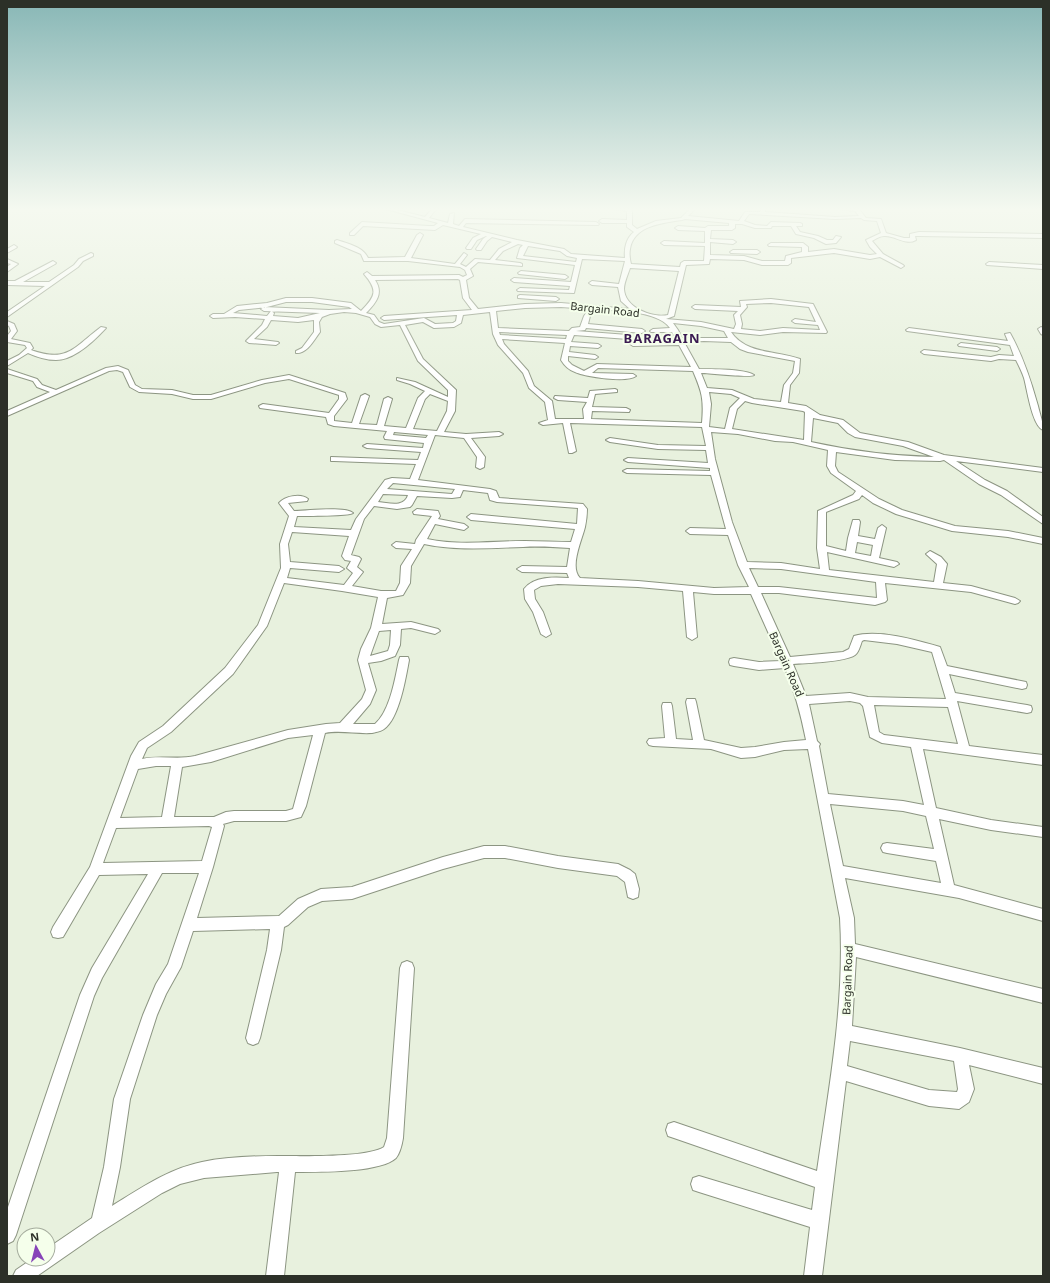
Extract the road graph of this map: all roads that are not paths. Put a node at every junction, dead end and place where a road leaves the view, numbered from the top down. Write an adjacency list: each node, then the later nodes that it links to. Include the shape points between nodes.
1 (469, 267): 14 (street, via 470,276)
2 (44, 268): 18 (street)
3 (73, 268): 20 (street)
4 (416, 268): 12 (street)
5 (491, 268): 10 (street)
6 (514, 268): 10 (street)
7 (577, 268): 16 (street)
8 (627, 268): 21 (street)
9 (662, 268): 11 (street)
10 (519, 269): 16 (street)
11 (682, 269): 42 (street, via 670,316)
12 (414, 272): 14 (street); 33 (street, via 369,276 377,286 377,295)
13 (528, 276): 16 (street)
14 (463, 279): 30 (street, via 466,298)
15 (514, 280): 16 (street)
16 (574, 281): 22 (street)
17 (7, 283): 18 (street)
18 (16, 283): 20 (street)
19 (592, 283): 21 (street)
20 (50, 284): 35 (street)
21 (621, 286): 31 (street, via 624,301)
22 (572, 292): 23 (street); 23 (street, via 520,294)
23 (569, 302): 26 (street, Bargain Road); 28 (street, Bargain Road)
24 (248, 307): 27 (street); 33 (street, via 280,301 308,300 348,304); 37 (street, via 233,310)
25 (695, 307): 29 (street)
26 (593, 308): 31 (street, Bargain Road); 47 (street)
27 (273, 309): 32 (street); 39 (street)
28 (493, 309): 30 (street, Bargain Road); 49 (street)
29 (743, 310): 46 (street, via 743,302 809,304); 54 (street, via 737,315)
30 (474, 311): 34 (street, Bargain Road); 41 (street)
31 (638, 311): 42 (street, Bargain Road)
32 (328, 312): 33 (street); 38 (street)
33 (360, 312): 45 (street, via 372,316 383,326)
34 (460, 313): 40 (street, Bargain Road); 45 (street, via 459,322 454,324 434,326 424,320)
35 (7, 315)
36 (213, 316): 37 (street)
37 (225, 316): 39 (street)
38 (319, 316): 39 (street, via 298,320); 70 (street, via 316,322 317,332 304,349)
39 (270, 318): 63 (street, via 249,341)
40 (384, 318)
41 (472, 320)
42 (664, 320): 50 (street); 59 (street, Bargain Road)
43 (795, 321): 46 (street)
44 (7, 323): 69 (street, via 12,325 14,330 7,340 28,344 30,348)
45 (402, 324): 91 (street, via 420,360 450,387)
46 (821, 324): 54 (street, via 824,331 822,333 783,330 765,334)
47 (584, 326): 52 (street); 55 (street, via 582,329 574,329)
48 (103, 328): 69 (street, via 61,358)
49 (496, 330): 55 (street); 58 (street)
50 (726, 330): 54 (street); 60 (street)
51 (909, 330): 61 (street)
52 (642, 331)
53 (653, 331): 59 (street)
54 (737, 331)
55 (571, 334): 57 (street); 62 (street)
56 (1008, 334): 64 (street)
57 (628, 337)
58 (498, 338): 62 (street); 106 (street, via 507,353 526,372 530,387 548,401)
59 (679, 338): 60 (street); 65 (street); 77 (street, Bargain Road)
60 (733, 340): 95 (street, via 746,350 798,360 796,374 787,385)
61 (992, 340): 64 (street); 68 (street)
62 (568, 342): 67 (street); 72 (street)
63 (276, 343)
64 (1012, 343): 75 (street)
65 (633, 344)
66 (961, 345): 68 (street)
67 (598, 346)
68 (997, 349): 74 (street)
69 (27, 351): 76 (street)
70 (298, 352)
71 (924, 352): 74 (street, via 991,359)
72 (565, 354): 73 (street); 79 (street, via 569,365)
73 (595, 357)
74 (1000, 357): 75 (street)
75 (1018, 358): 112 (street, via 1027,377)
76 (7, 364)
77 (697, 370): 79 (street, via 673,367 597,366 592,371); 80 (street); 83 (street, Bargain Road)
78 (7, 371): 86 (street, via 35,380 39,386)
79 (584, 373): 81 (street)
80 (751, 375)
81 (633, 376)
82 (400, 379): 84 (street, via 414,382)
83 (705, 390): 87 (street); 110 (street, Bargain Road)
84 (429, 391): 91 (street); 113 (street, via 422,398)
85 (615, 391): 92 (street, via 593,391)
86 (55, 392): 97 (street); 103 (street, via 113,368 125,370 132,386 141,392 178,393 198,397 219,395 264,381 289,377 343,394 343,399)
87 (742, 394): 95 (street, via 752,402); 114 (street, via 734,408)
88 (365, 396): 108 (street)
89 (558, 398): 92 (street)
90 (388, 399): 109 (street)
91 (452, 400): 115 (street, via 451,411)
92 (590, 400): 98 (street)
93 (285, 402): 101 (street, via 316,407)
94 (7, 404): 97 (street)
95 (784, 405): 100 (street, via 801,407)
96 (263, 406): 101 (street)
97 (18, 409): 102 (street)
98 (587, 409): 99 (street); 105 (street)
99 (626, 410)
100 (809, 411): 120 (street, via 809,433); 127 (street, via 817,417 844,424 851,433 905,444)
101 (314, 413): 103 (street)
102 (7, 414)
103 (330, 416): 108 (street, via 334,424)
104 (566, 421): 105 (street); 106 (street); 124 (street)
105 (588, 421): 110 (street)
106 (552, 422): 107 (street)
107 (543, 423)
108 (355, 425): 109 (street)
109 (380, 427): 111 (street)
110 (706, 427): 114 (street); 129 (street, Bargain Road)
111 (392, 428): 113 (street); 119 (street, via 388,437)
112 (1043, 428)
113 (409, 430): 115 (street)
114 (728, 431): 120 (street)
115 (436, 433): 117 (street); 119 (street)
116 (499, 434): 117 (street)
117 (466, 436): 131 (street, via 480,457)
118 (610, 440): 129 (street, via 630,442)
119 (429, 441): 123 (street)
120 (806, 443): 122 (street)
121 (367, 446): 123 (street)
122 (832, 449): 127 (street, via 895,458); 136 (street, via 832,469)
123 (425, 450): 130 (street)
124 (572, 451)
125 (649, 455): 129 (street)
126 (334, 458): 130 (street)
127 (946, 458): 132 (street); 147 (street, via 1004,493)
128 (628, 460): 129 (street)
129 (712, 461): 133 (street); 155 (street, Bargain Road)
130 (421, 462): 134 (street)
131 (480, 467)
132 (1043, 470)
133 (627, 472)
134 (413, 482): 135 (street); 137 (street, via 392,480)
135 (460, 488): 138 (street, via 455,496); 150 (street, via 492,492 493,498 498,500 580,506 583,510)
136 (861, 490): 158 (street, via 876,501 899,512 944,526); 163 (street, via 856,497 822,511)
137 (382, 491): 138 (street); 140 (street)
138 (413, 494): 140 (street, via 406,506)
139 (304, 499): 144 (street, via 283,502)
140 (371, 503): 156 (street, via 360,519)
141 (325, 512): 143 (street); 144 (street); 153 (street)
142 (417, 512): 146 (street, via 435,513)
143 (349, 513)
144 (293, 514): 152 (street)
145 (471, 517): 150 (street)
146 (433, 521): 149 (street); 160 (street)
147 (1043, 521)
148 (856, 522): 157 (street)
149 (464, 527)
150 (581, 527): 162 (street)
151 (882, 528): 159 (street)
152 (289, 529): 153 (street); 168 (street, via 284,544)
153 (320, 530): 156 (street)
154 (690, 531): 155 (street)
155 (731, 532): 169 (street, Bargain Road)
156 (354, 535): 178 (street, via 346,556 356,559 352,568 358,572)
157 (852, 538): 159 (street); 164 (street)
158 (1043, 541)
159 (879, 543): 166 (street)
160 (418, 544): 161 (street); 162 (street); 181 (street, via 405,568 402,591 398,595)
161 (396, 545)
162 (574, 545): 172 (street)
163 (821, 548): 164 (street); 173 (street)
164 (850, 554): 166 (street)
165 (930, 554): 177 (street, via 942,564)
166 (874, 560): 167 (street)
167 (894, 564)
168 (287, 565): 170 (street); 175 (street)
169 (743, 565): 173 (street, via 782,566); 180 (street, Bargain Road)
170 (339, 569)
171 (522, 569): 172 (street)
172 (571, 570): 176 (street)
173 (824, 573): 174 (street)
174 (880, 579): 177 (street); 180 (street, via 882,600 874,602 779,590)
175 (282, 580): 178 (street); 210 (street, via 264,623 234,664 167,729 143,745)
176 (577, 581): 179 (street); 186 (street, via 540,583 529,589 530,600 538,612)
177 (938, 585): 182 (street, via 971,589)
178 (346, 588): 181 (street)
179 (688, 589): 180 (street); 187 (street)
180 (754, 591): 191 (street, Bargain Road)
181 (383, 594): 184 (street)
182 (1015, 601)
183 (396, 626): 184 (street); 185 (street, via 416,625); 188 (street, via 396,645 393,653 387,657)
184 (376, 628): 188 (street)
185 (435, 631)
186 (546, 634)
187 (692, 637)
188 (363, 660): 200 (street, via 363,668 371,690 366,701)
189 (404, 660): 200 (street, via 401,678 383,724 373,728)
190 (734, 662): 191 (street, via 759,666)
191 (788, 662): 192 (street, via 850,654 854,651 858,638 868,636 936,650); 194 (street, Bargain Road)
192 (942, 669): 193 (street); 195 (street)
193 (1022, 685)
194 (803, 700): 196 (street, via 857,697); 205 (street, Bargain Road)
195 (951, 700): 196 (street); 199 (street); 207 (street)
196 (866, 701): 206 (street, via 872,729 877,737)
197 (691, 702): 204 (street)
198 (667, 706): 203 (street)
199 (1027, 709)
200 (343, 728): 201 (street)
201 (320, 730): 209 (street, via 285,735 204,759); 214 (street, via 297,813 286,816 234,816)
202 (653, 742): 203 (street)
203 (671, 743): 204 (street)
204 (699, 744): 205 (street, via 716,745 734,752 749,753 784,746)
205 (814, 744): 211 (street, Bargain Road)
206 (916, 744): 207 (street); 212 (street)
207 (965, 750): 208 (street)
208 (1043, 760)
209 (177, 763): 210 (street, via 155,761); 213 (street)
210 (135, 765): 215 (street)
211 (824, 798): 212 (street, via 898,805); 222 (street, Bargain Road)
212 (932, 812): 216 (street); 218 (street)
213 (167, 822): 214 (street); 215 (street)
214 (215, 822): 219 (street, via 218,826 217,832)
215 (112, 823): 221 (street)
216 (1043, 832)
217 (887, 848): 218 (street)
218 (942, 856): 223 (street)
219 (207, 867): 220 (street); 227 (street)
220 (158, 868): 221 (street); 243 (street, via 97,973 87,995)
221 (95, 869): 228 (street)
222 (838, 871): 223 (street); 229 (street, Bargain Road, via 847,918)
223 (949, 890): 225 (street)
224 (633, 893): 226 (street, via 633,884 625,872 494,851 443,863 352,893 310,898 283,921)
225 (1043, 915)
226 (278, 922): 227 (street); 233 (street, via 273,956)
227 (188, 925): 242 (street, via 174,967 150,1016 122,1099 112,1167)
228 (58, 932)
229 (849, 949): 231 (street); 232 (street, Bargain Road)
230 (407, 968): 238 (street, via 393,1147 388,1154 380,1158)
231 (1043, 996)
232 (844, 1032): 234 (street); 235 (street, Bargain Road)
233 (253, 1038)
234 (960, 1055): 235 (street, via 966,1089 964,1098 959,1101 929,1098); 236 (street)
235 (839, 1070): 239 (street, Bargain Road)
236 (1043, 1076)
237 (674, 1130): 239 (street)
238 (288, 1165): 242 (street, via 221,1168 185,1173 159,1184); 247 (street)
239 (824, 1182): 241 (street, Bargain Road)
240 (699, 1184): 241 (street)
241 (819, 1221): 248 (street, Bargain Road)
242 (100, 1222): 244 (street)
243 (7, 1235)
244 (56, 1253)
245 (35, 1267): 246 (street)
246 (22, 1276)
247 (275, 1276)
248 (813, 1276)

